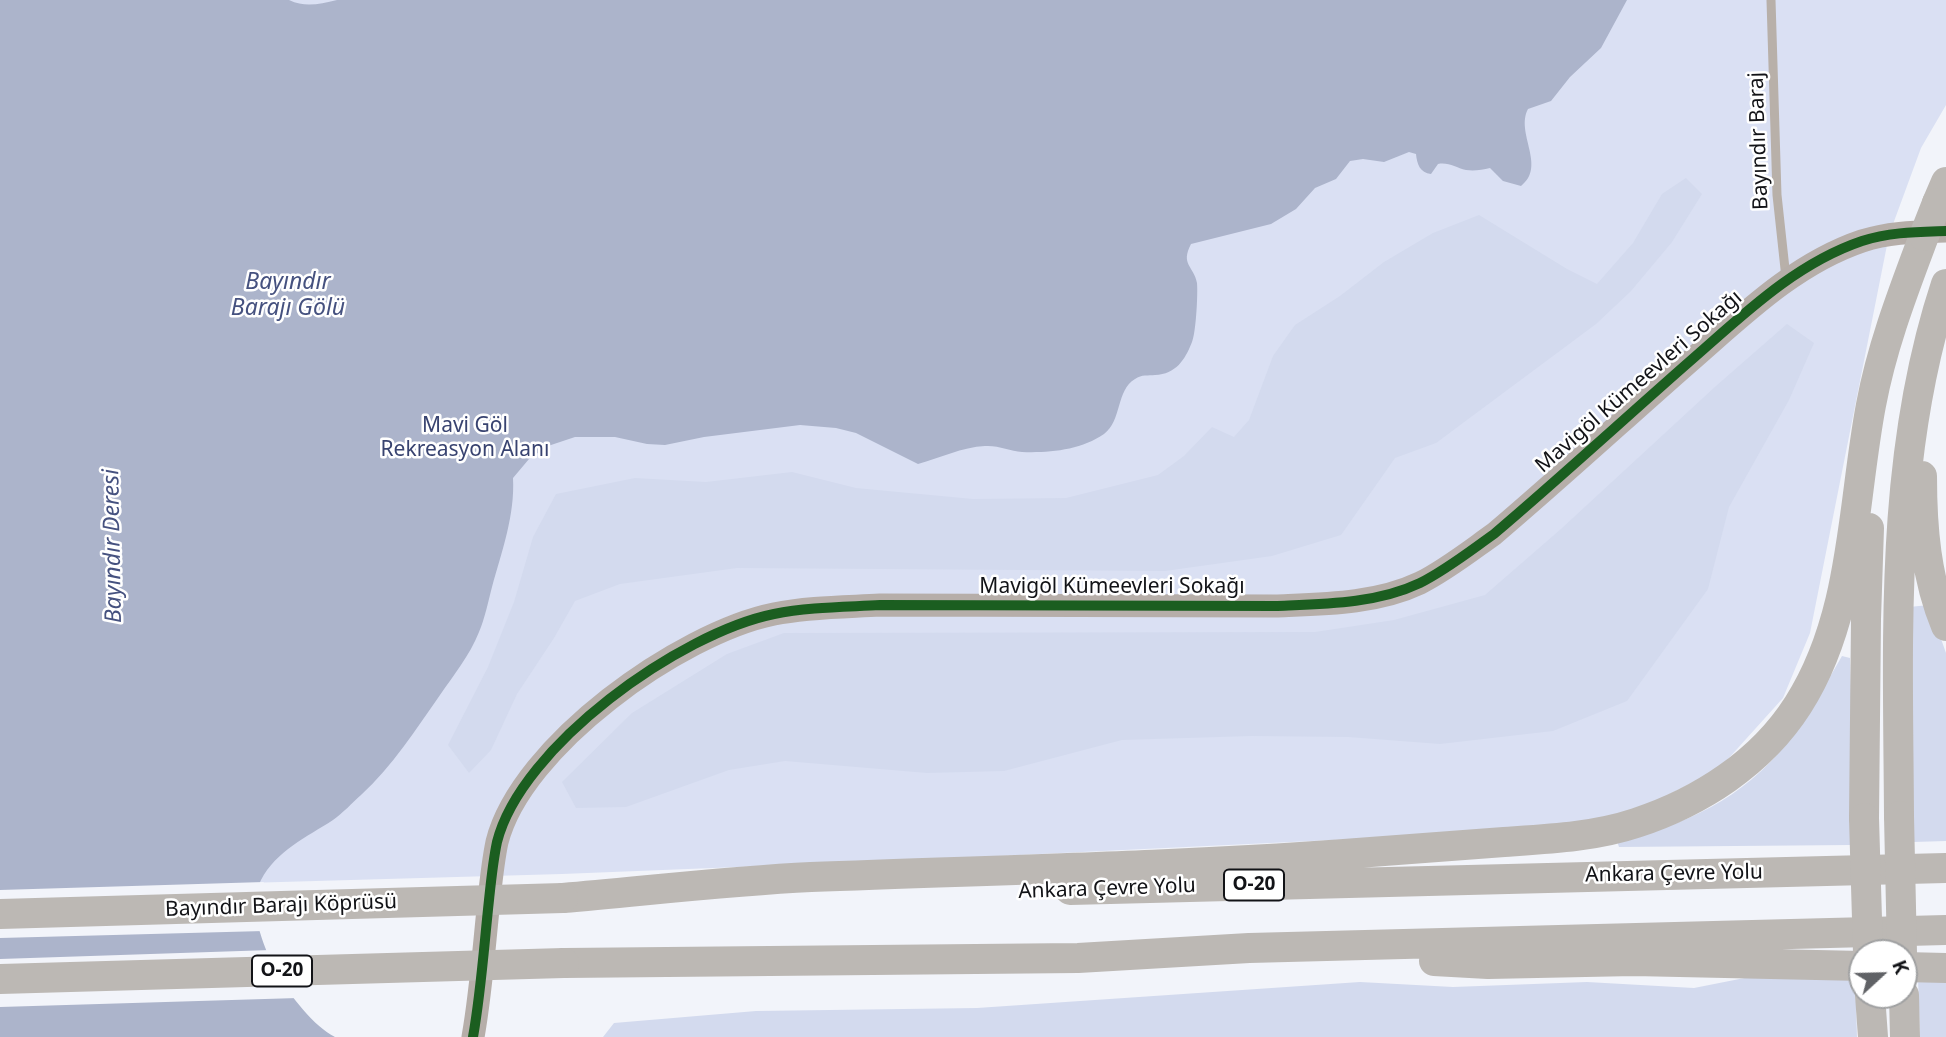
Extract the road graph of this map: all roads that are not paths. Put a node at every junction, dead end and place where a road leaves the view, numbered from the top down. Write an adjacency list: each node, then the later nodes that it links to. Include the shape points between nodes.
1 (1771, 0): 3 (lane, Bayındır Baraj, via 1777,195)
2 (1938, 213): 3 (street, Mavigöl Kümeevleri Sokağı, via 1842,249); 8 (highway, via 1883,348 1848,560 1833,631 1816,673 1776,733 1727,779 1697,798 1634,824 1540,840 1094,869 806,877); 11 (highway, bridge, via 1886,385 1875,448 1866,619)
3 (1786, 281): 20 (street, Mavigöl Kümeevleri Sokağı, via 1493,534 1419,583 1380,597 1275,606 819,608 774,614 695,642 595,710 539,768 513,804 498,840)
4 (1946, 284): 12 (highway, bridge, via 1916,404 1902,507 1898,590)
5 (1946, 318): 6 (highway, via 1923,435 1922,521 1931,582)
6 (1946, 626)
7 (1946, 868): 8 (highway, Ankara Çevre Yolu / O-20, via 864,896)
8 (562, 898): 9 (highway, Bayındır Barajı Köprüsü / O-20, bridge)
9 (0, 914)
10 (1946, 930): 13 (highway, O-20)
11 (1868, 939)
12 (1902, 939)
13 (1248, 948): 14 (highway, via 1488,964 1634,961); 17 (highway, O-20, bridge, via 1077,958 564,963)
14 (1848, 966)
15 (1918, 967): 16 (highway)
16 (1946, 968)
17 (0, 979)
18 (1871, 1009): 21 (highway)
19 (1904, 1009): 22 (highway)
20 (473, 1037)
21 (1873, 1037)
22 (1905, 1037)

